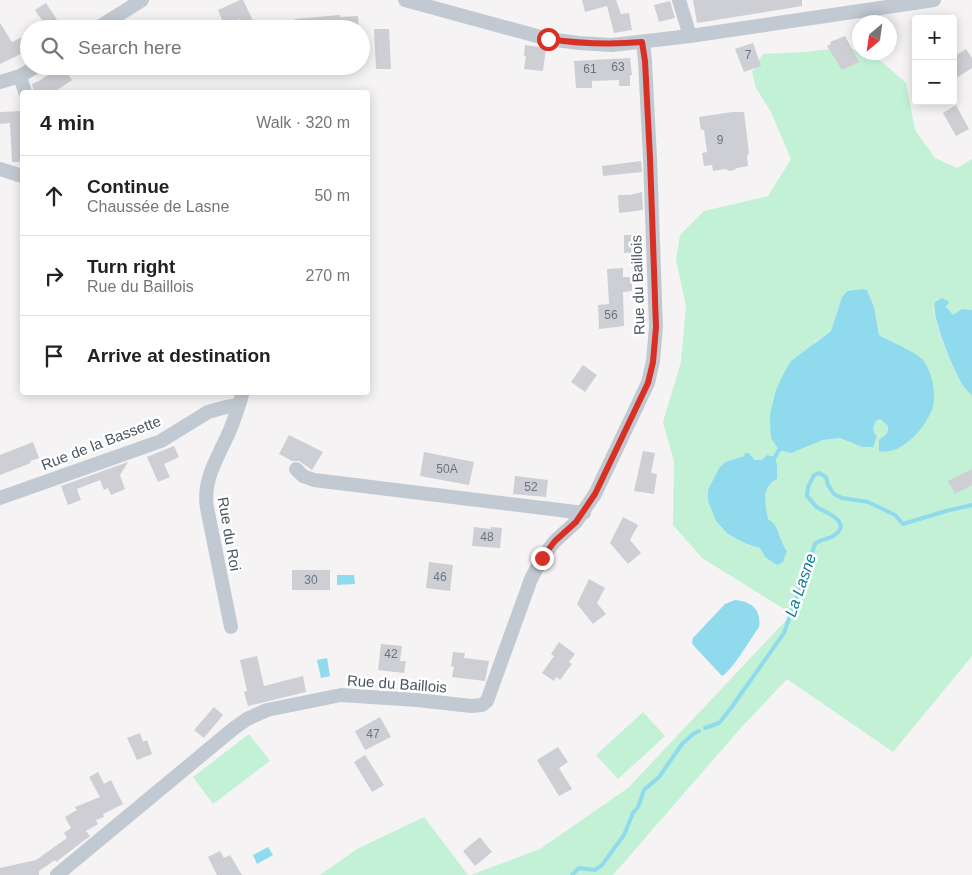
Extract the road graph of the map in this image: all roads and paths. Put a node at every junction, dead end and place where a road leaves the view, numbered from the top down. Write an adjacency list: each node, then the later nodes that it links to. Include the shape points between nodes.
1 (142, 0): 5 (street)
2 (405, 0): 7 (street, via 548,39 612,45)
3 (679, 0): 6 (street)
4 (934, 0): 6 (street)
5 (110, 20)
6 (690, 36): 7 (street)
7 (642, 42): 16 (street, Rue du Baillois, via 650,148 656,327 653,362 642,397)
8 (20, 76): 9 (street); 10 (street)
9 (0, 82)
10 (24, 90)
11 (0, 169): 12 (street)
12 (20, 175)
13 (241, 399): 15 (street, Rue de la Bassette, via 208,412 161,440); 17 (street, Rue du Roi, via 205,489)
14 (296, 469): 16 (street, via 314,480)
15 (0, 498)
16 (584, 512): 18 (street, Rue du Baillois, via 542,558 531,579 487,701 482,705 341,695 267,710 232,729)
17 (231, 627)
18 (57, 875)

